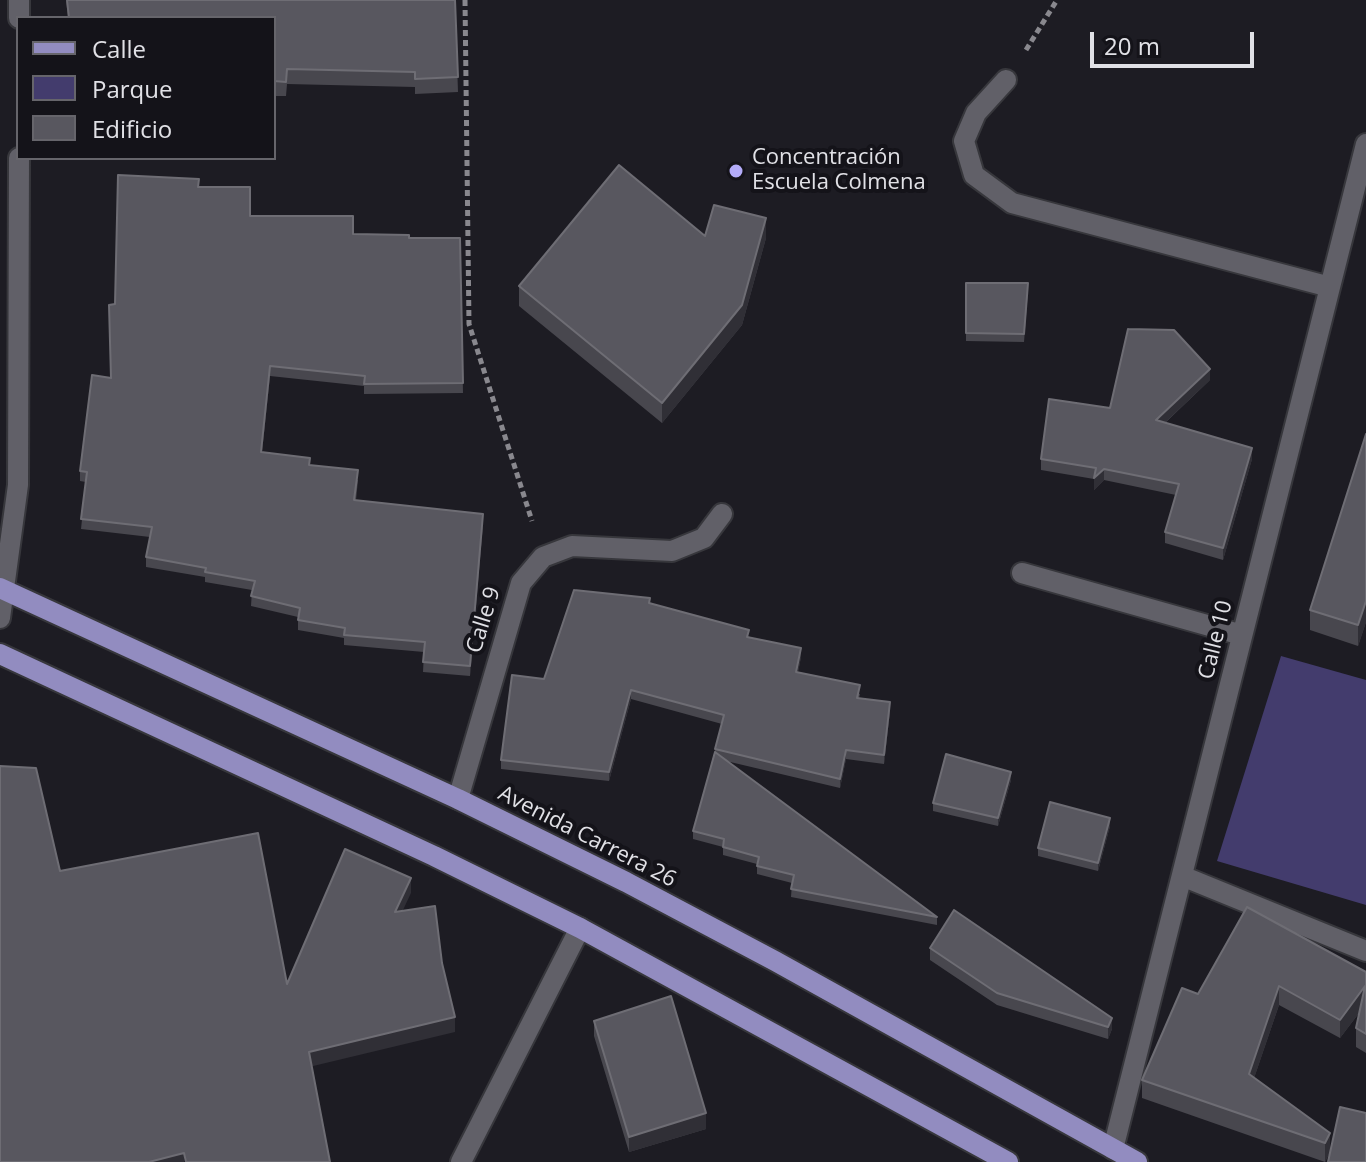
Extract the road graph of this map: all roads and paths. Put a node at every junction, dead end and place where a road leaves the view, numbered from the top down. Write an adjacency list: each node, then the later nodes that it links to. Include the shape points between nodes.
1 (465, 0): 8 (path, via 469,324)
2 (1057, 0): 3 (path)
3 (1006, 80): 6 (street, via 976,113 964,141 974,175 1012,203)
4 (1366, 144): 6 (street, Calle 10)
5 (19, 160): 10 (street, via 18,485)
6 (1330, 287): 12 (street, Calle 10)
7 (722, 514): 8 (street, via 704,538 672,551 572,546)
8 (543, 557): 14 (street, Calle 9, via 521,583)
9 (1022, 573): 12 (street)
10 (2, 589): 11 (street); 14 (main road, Avenida Carrera 26)
11 (0, 618)
12 (1242, 635): 15 (street, Calle 10)
13 (0, 654): 16 (main road)
14 (458, 799): 18 (main road, Avenida Carrera 26, via 775,961)
15 (1182, 876): 17 (street); 18 (street, Calle 10)
16 (580, 928): 19 (street); 20 (main road)
17 (1366, 951)
18 (1113, 1149): 21 (main road, Avenida Carrera 26)
19 (461, 1162)
20 (1008, 1162)
21 (1137, 1162)

